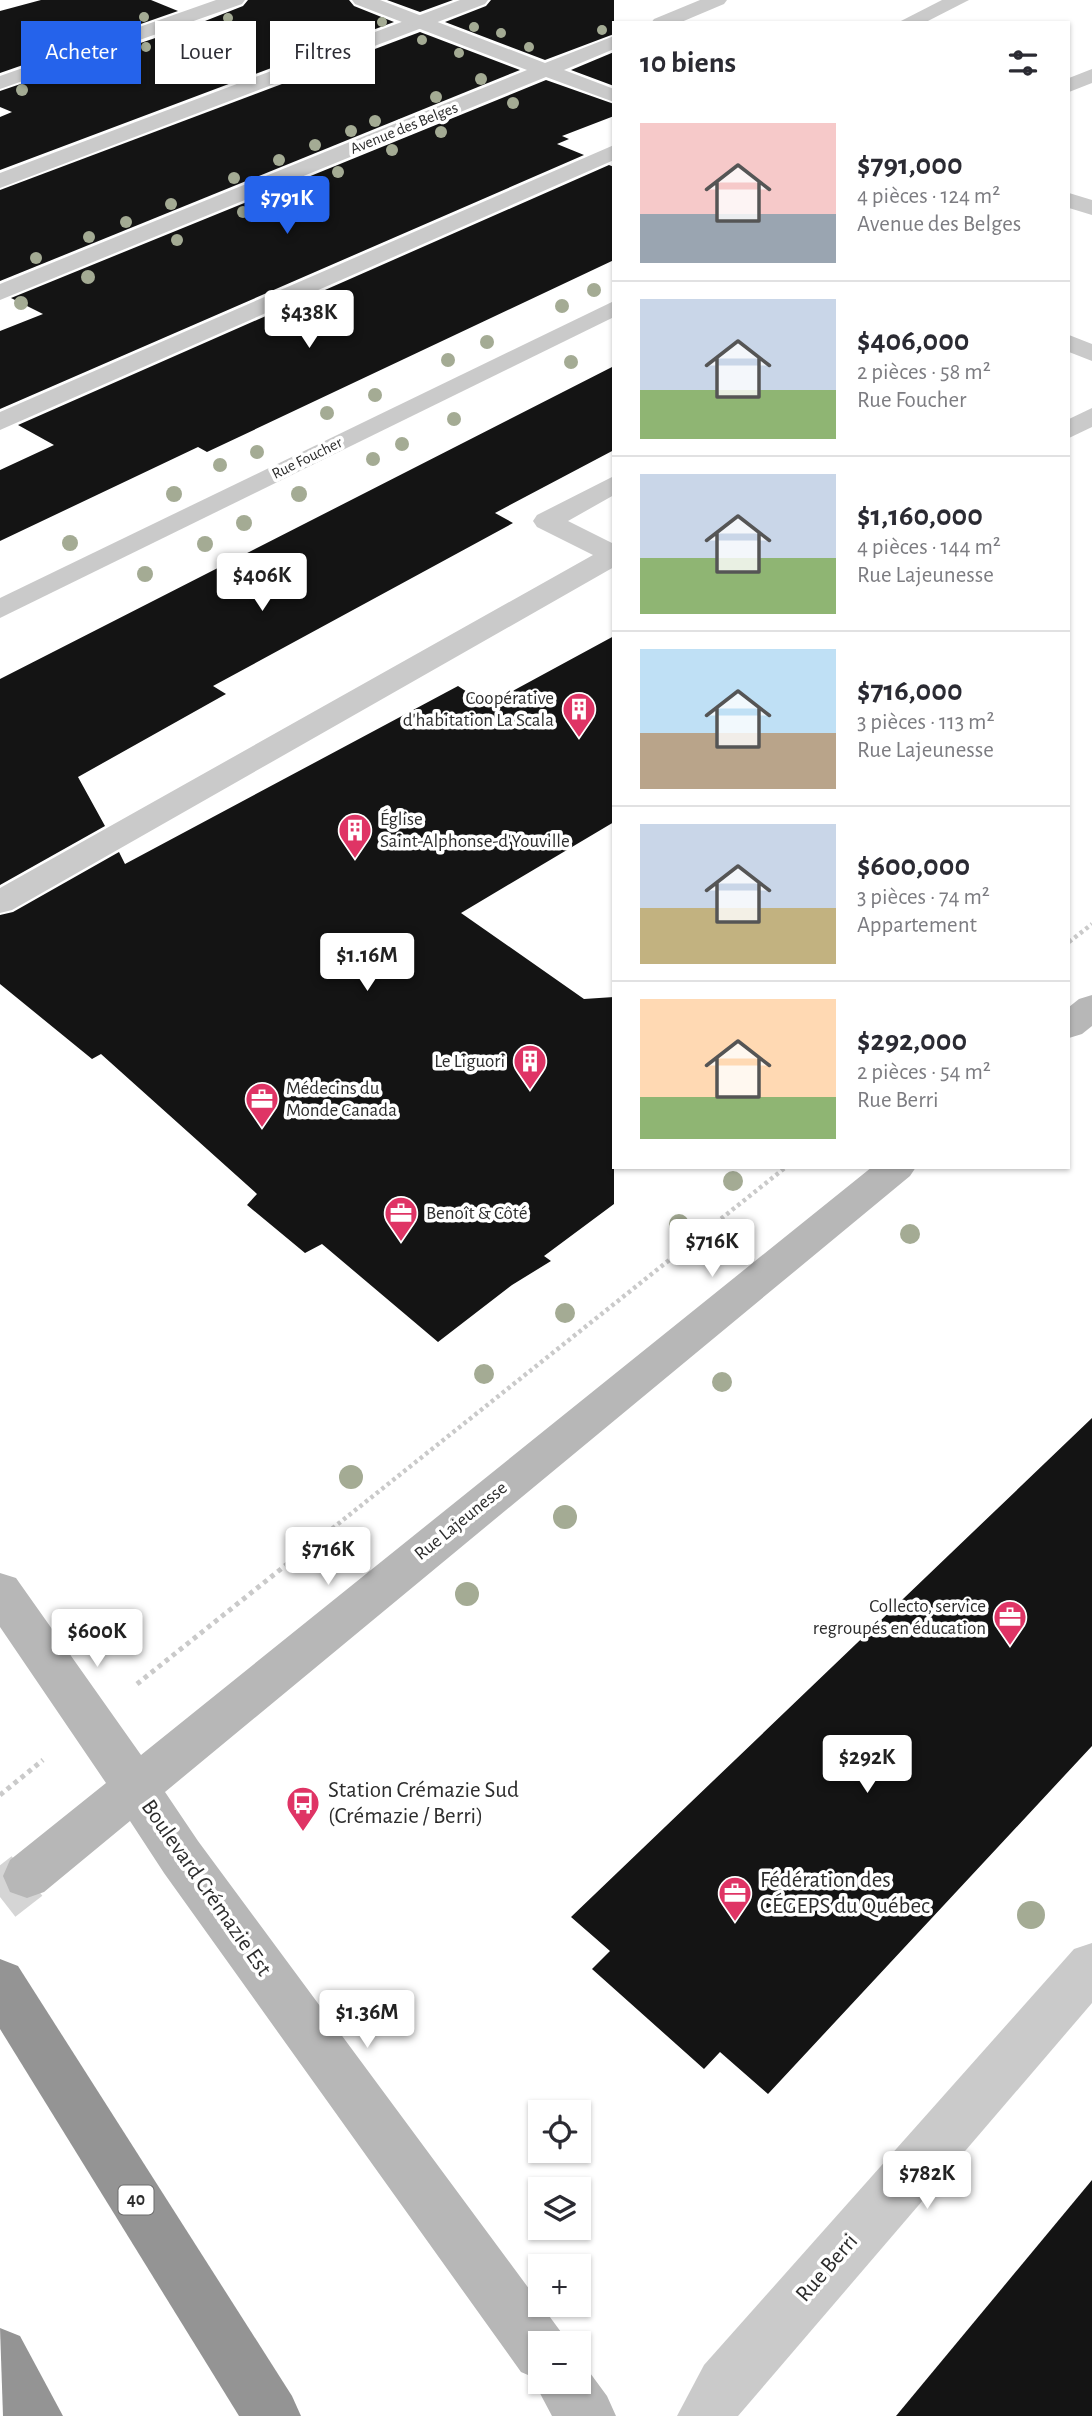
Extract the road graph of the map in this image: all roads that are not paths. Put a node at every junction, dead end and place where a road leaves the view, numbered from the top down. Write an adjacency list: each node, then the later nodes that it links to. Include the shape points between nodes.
1 (235, 0): 12 (street)
2 (362, 0): 8 (street)
3 (478, 0): 8 (street)
4 (717, 0): 6 (street)
5 (959, 0): 7 (street)
6 (666, 21)
7 (912, 21)
8 (421, 22): 10 (street); 16 (street)
9 (612, 43): 10 (street, Avenue des Belges)
10 (545, 70): 14 (street); 19 (street, Avenue des Belges)
11 (1092, 75): 13 (street)
12 (0, 83)
13 (1070, 86)
14 (612, 95)
15 (612, 153): 24 (street)
16 (0, 181)
17 (1070, 200): 18 (street)
18 (1092, 208)
19 (0, 293)
20 (611, 313): 29 (street, Rue Foucher)
21 (1070, 344): 22 (street)
22 (1092, 353)
23 (1092, 416): 25 (street)
24 (0, 422)
25 (1070, 429)
26 (612, 485): 27 (street, via 547,521)
27 (612, 554)
28 (612, 556): 30 (street)
29 (0, 609)
30 (0, 902)
31 (1092, 1007): 32 (main road)
32 (1070, 1025)
33 (895, 1169): 35 (main road, Rue Lajeunesse)
34 (0, 1591): 35 (main road, Boulevard Crémazie Est)
35 (135, 1788): 36 (main road, Rue Lajeunesse); 39 (main road, Boulevard Crémazie Est)
36 (27, 1876)
37 (1092, 1966): 45 (street, Rue Berri, via 724,2385)
38 (0, 1983): 43 (highway, 40)
39 (528, 2334)
40 (0, 2356): 42 (highway)
41 (571, 2394): 44 (main road)
42 (34, 2416)
43 (272, 2416)
44 (587, 2416)
45 (706, 2416)

